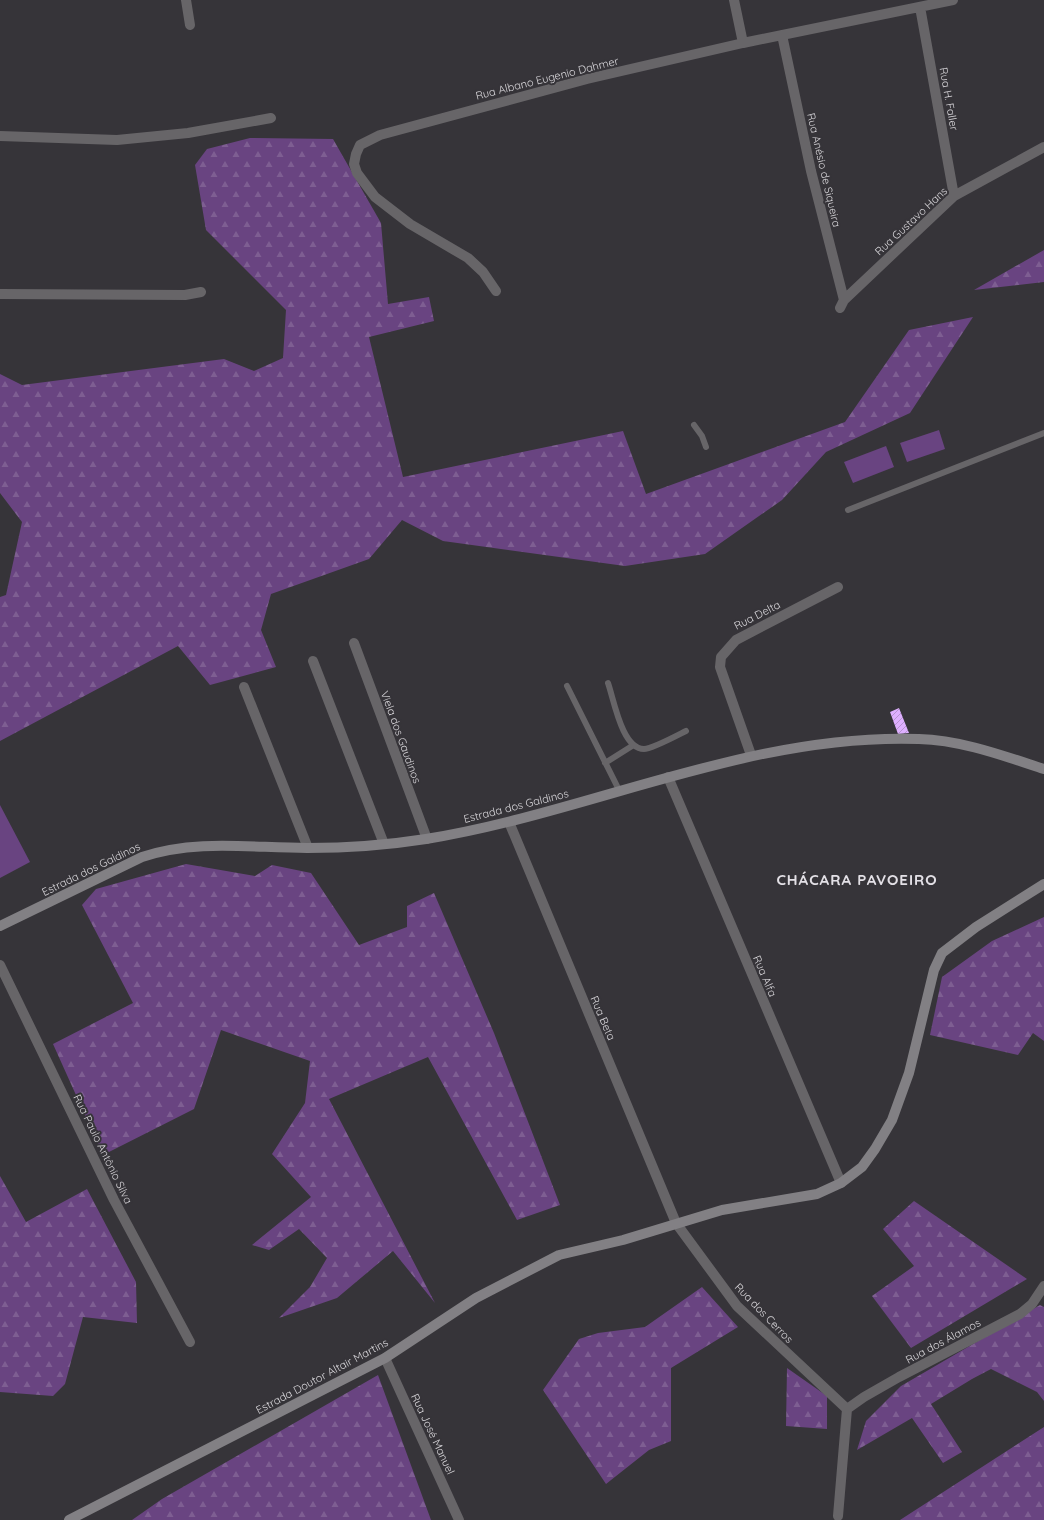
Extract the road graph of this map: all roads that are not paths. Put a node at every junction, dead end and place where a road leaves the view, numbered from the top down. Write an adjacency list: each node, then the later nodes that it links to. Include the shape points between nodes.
1 (186, 0): 5 (street)
2 (734, 0): 7 (street)
3 (953, 0): 4 (street, Rua Albano Eugenio Dahmer)
4 (920, 7): 6 (street, Rua Albano Eugenio Dahmer); 11 (street, Rua H. Faller)
5 (190, 25)
6 (782, 35): 7 (street, Rua Albano Eugenio Dahmer); 15 (street, Rua Anésio de Siqueira)
7 (743, 43): 12 (street, Rua Albano Eugenio Dahmer, via 564,85 380,135 360,145 354,164 357,173 375,197 410,224 468,258 483,272)
8 (271, 118): 9 (street, via 188,133 117,140)
9 (0, 136)
10 (1044, 147): 11 (street, Rua Gustavo Hans)
11 (954, 196): 15 (street, Rua Gustavo Hans)
12 (496, 291)
13 (201, 292): 14 (street, via 185,295)
14 (0, 294)
15 (842, 304)
16 (694, 424): 18 (lane)
17 (1044, 434): 19 (lane)
18 (706, 447)
19 (848, 510)
20 (838, 587): 28 (street, Rua Delta, via 736,640 721,657 720,666)
21 (354, 643): 34 (street, Viela dos Gaudinos)
22 (313, 661): 35 (street)
23 (608, 683): 27 (lane, via 624,734)
24 (567, 686): 29 (lane)
25 (244, 687): 36 (street)
26 (686, 731): 27 (lane, via 645,750)
27 (632, 746): 29 (lane)
28 (751, 755): 30 (street, Estrada dos Galdinos, via 862,739 921,738 973,748); 31 (street, Estrada dos Galdinos)
29 (605, 763): 32 (lane)
30 (1044, 769)
31 (668, 777): 32 (street, Estrada dos Galdinos); 40 (street, Rua Alfa)
32 (620, 792): 33 (street, Estrada dos Galdinos)
33 (509, 822): 34 (street, Estrada dos Galdinos); 41 (street, Rua Beta)
34 (427, 839): 35 (street, Estrada dos Galdinos)
35 (384, 844): 36 (street, Estrada dos Galdinos)
36 (308, 848): 38 (street, Estrada dos Galdinos, via 189,846 162,850 142,857)
37 (1044, 884): 40 (street, Estrada Doutor Altair Martins, via 971,930 942,953 934,970 909,1073 892,1120 862,1167)
38 (0, 926)
39 (0, 965): 43 (street, Rua Paulo Antônio Silva, via 114,1200)
40 (841, 1183): 41 (street, Estrada Doutor Altair Martins, via 817,1194 722,1210)
41 (676, 1223): 44 (street, Estrada Doutor Altair Martins, via 623,1240 559,1255 476,1298); 45 (street, Rua dos Cerros, via 737,1306)
42 (1044, 1286): 45 (street, Rua dos Álamos, via 1032,1304 1020,1314 894,1380)
43 (190, 1342)
44 (385, 1358): 47 (street, Estrada Doutor Altair Martins); 48 (street, Rua José Manuel)
45 (847, 1409): 46 (street)
46 (838, 1516)
47 (69, 1520)
48 (459, 1520)

